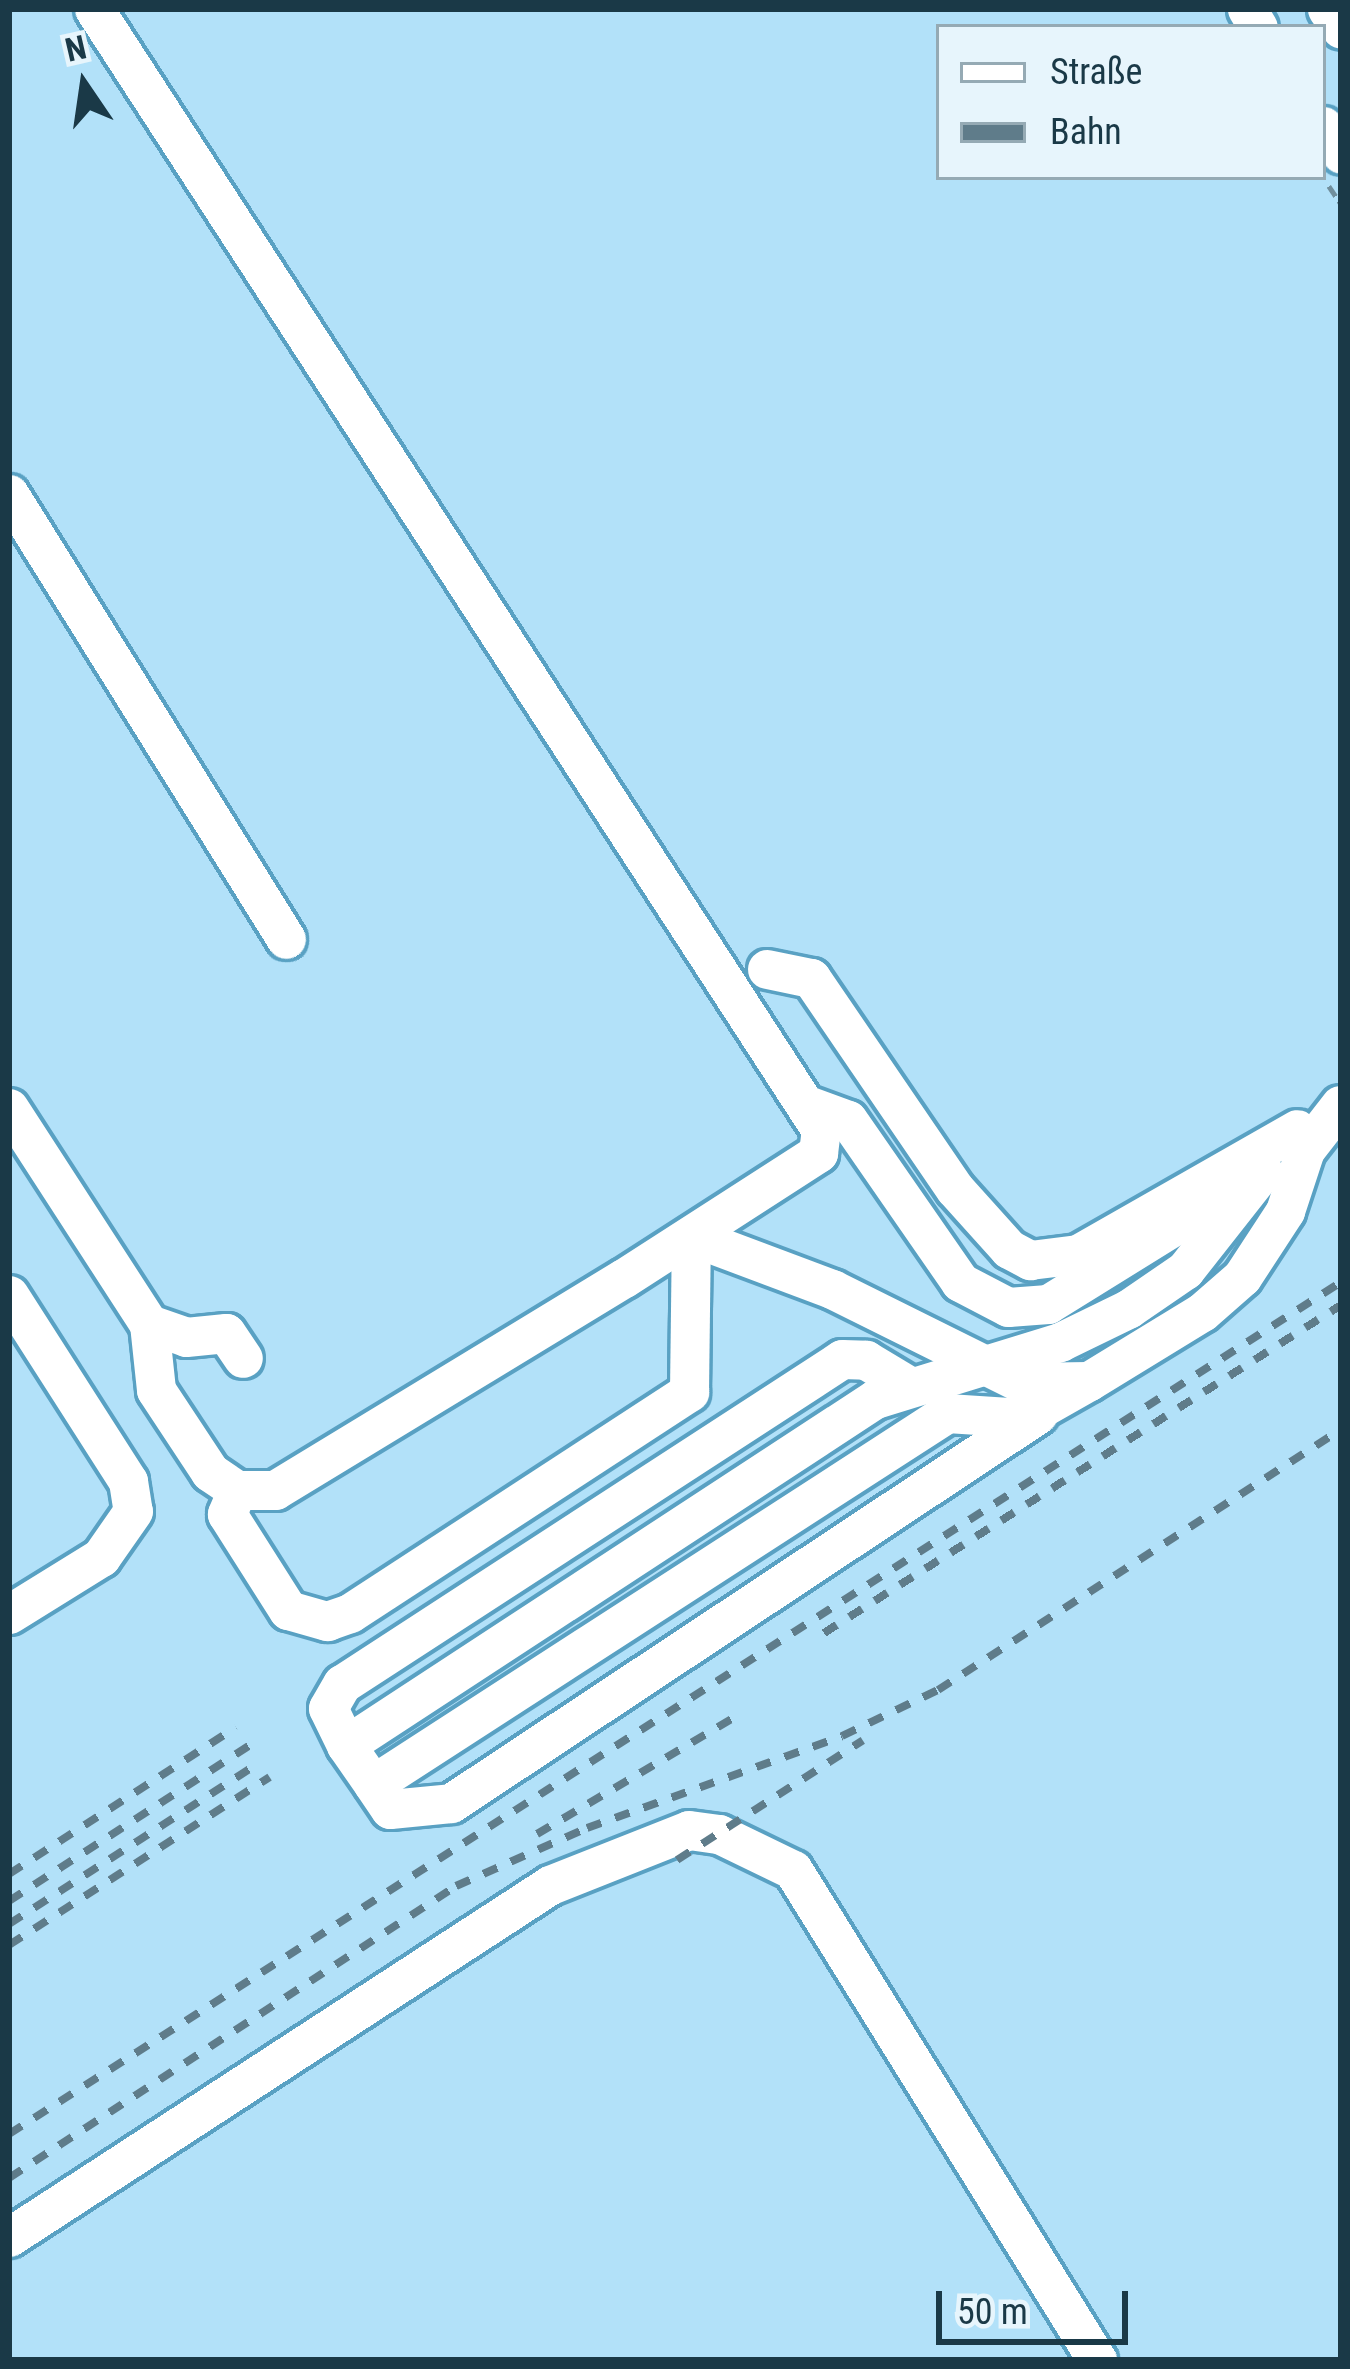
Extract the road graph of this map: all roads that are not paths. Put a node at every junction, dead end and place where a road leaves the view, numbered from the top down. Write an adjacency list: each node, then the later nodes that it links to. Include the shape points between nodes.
1 (94, 9): 6 (street)
2 (1327, 9): 3 (street)
3 (1341, 29)
4 (9, 494): 5 (street)
5 (286, 939)
6 (718, 967): 7 (street); 9 (street)
7 (767, 969): 11 (street, via 811,978 955,1189 1009,1249 1030,1260 1078,1254); 15 (street, via 802,999 981,1258 1008,1283 1035,1292)
8 (1340, 1105): 11 (street); 20 (street, via 1305,1150 1285,1211 1242,1277 1202,1312)
9 (809, 1106): 12 (street, via 821,1130); 15 (street, via 848,1120 973,1294 1028,1309)
10 (9, 1108): 17 (street)
11 (1297, 1129): 13 (street)
12 (818, 1153): 14 (street); 19 (street, via 848,1157 861,1171)
13 (1263, 1171): 15 (street); 19 (street, via 1185,1270 1152,1294 1060,1342)
14 (692, 1236): 19 (street, via 832,1289); 23 (street, via 275,1490); 23 (street, via 688,1392 350,1613 328,1621 288,1610 227,1514)
15 (1083, 1283)
16 (9, 1295): 24 (street, via 128,1481 134,1511 101,1557)
17 (149, 1324): 18 (street, via 185,1337 226,1333); 23 (street, via 156,1390 210,1472)
18 (243, 1358)
19 (979, 1363): 20 (street, via 1018,1382); 21 (street)
20 (1089, 1382): 22 (street)
21 (906, 1384): 25 (street); 25 (street, via 866,1360 842,1360 342,1684 328,1708)
22 (1038, 1414): 26 (street, via 947,1413); 26 (street, via 1017,1436 451,1803 390,1809)
23 (237, 1490)
24 (9, 1614)
25 (346, 1745): 26 (street)
26 (374, 1784)
27 (9, 2237): 28 (street, via 550,1886 689,1830 719,1834 793,1870)
28 (1097, 2360)

